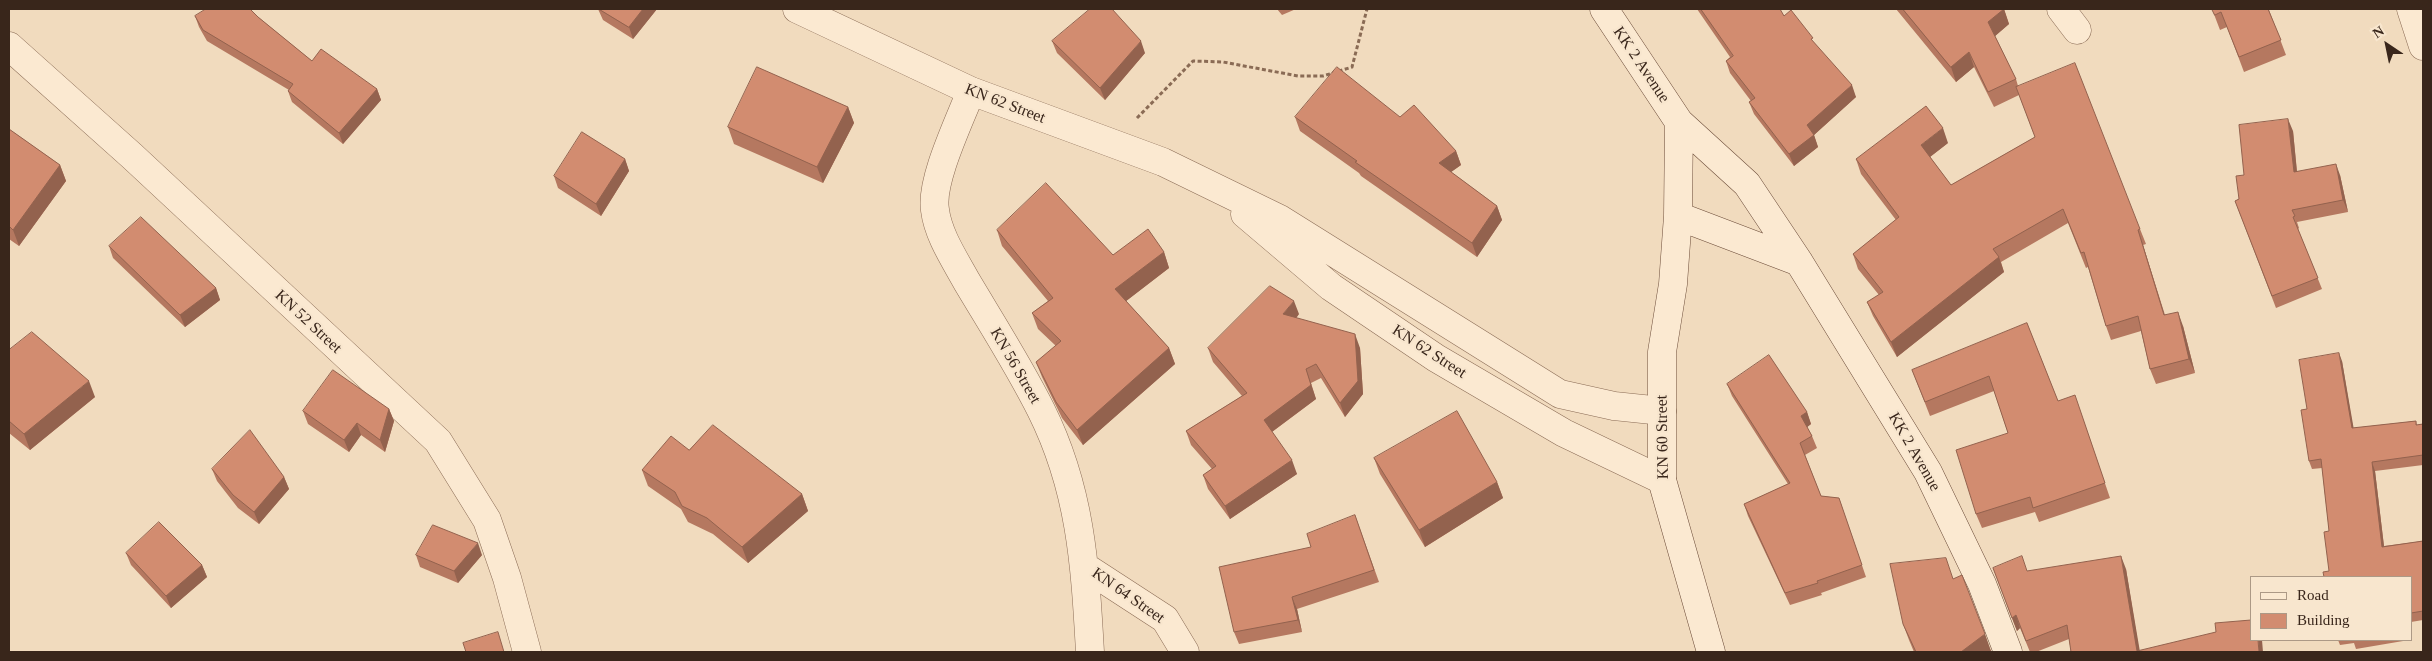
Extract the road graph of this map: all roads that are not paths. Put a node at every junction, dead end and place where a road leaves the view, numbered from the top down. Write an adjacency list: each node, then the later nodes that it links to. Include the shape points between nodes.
1 (796, 9): 8 (street, KN 62 Street)
2 (1604, 9): 9 (street, KK 2 Avenue)
3 (2061, 9): 5 (street)
4 (2411, 9): 7 (street)
5 (2077, 30)
6 (9, 46): 16 (street, KN 52 Street, via 438,441 487,520)
7 (2423, 46)
8 (970, 91): 10 (street, KN 62 Street, via 1163,162); 15 (street, KN 56 Street, via 939,173 934,209 948,248 1041,410 1064,464 1079,521)
9 (1679, 122): 11 (street); 12 (street, KK 2 Avenue, via 1747,184)
10 (1217, 190): 13 (street, KN 62 Street, via 1280,219 1560,394 1614,406); 14 (street, KN 62 Street, via 1331,287 1436,358 1564,433)
11 (1678, 216): 12 (street); 13 (street, KN 60 Street, via 1673,284 1662,352)
12 (1799, 262): 20 (street, KK 2 Avenue, via 1928,472 1982,584)
13 (1662, 411): 14 (street, KN 60 Street)
14 (1662, 480): 19 (street, KN 60 Street)
15 (1085, 567): 17 (street, KN 56 Street); 18 (street, KN 64 Street, via 1165,619)
16 (527, 652)
17 (1090, 652)
18 (1186, 652)
19 (1711, 652)
20 (2008, 652)

